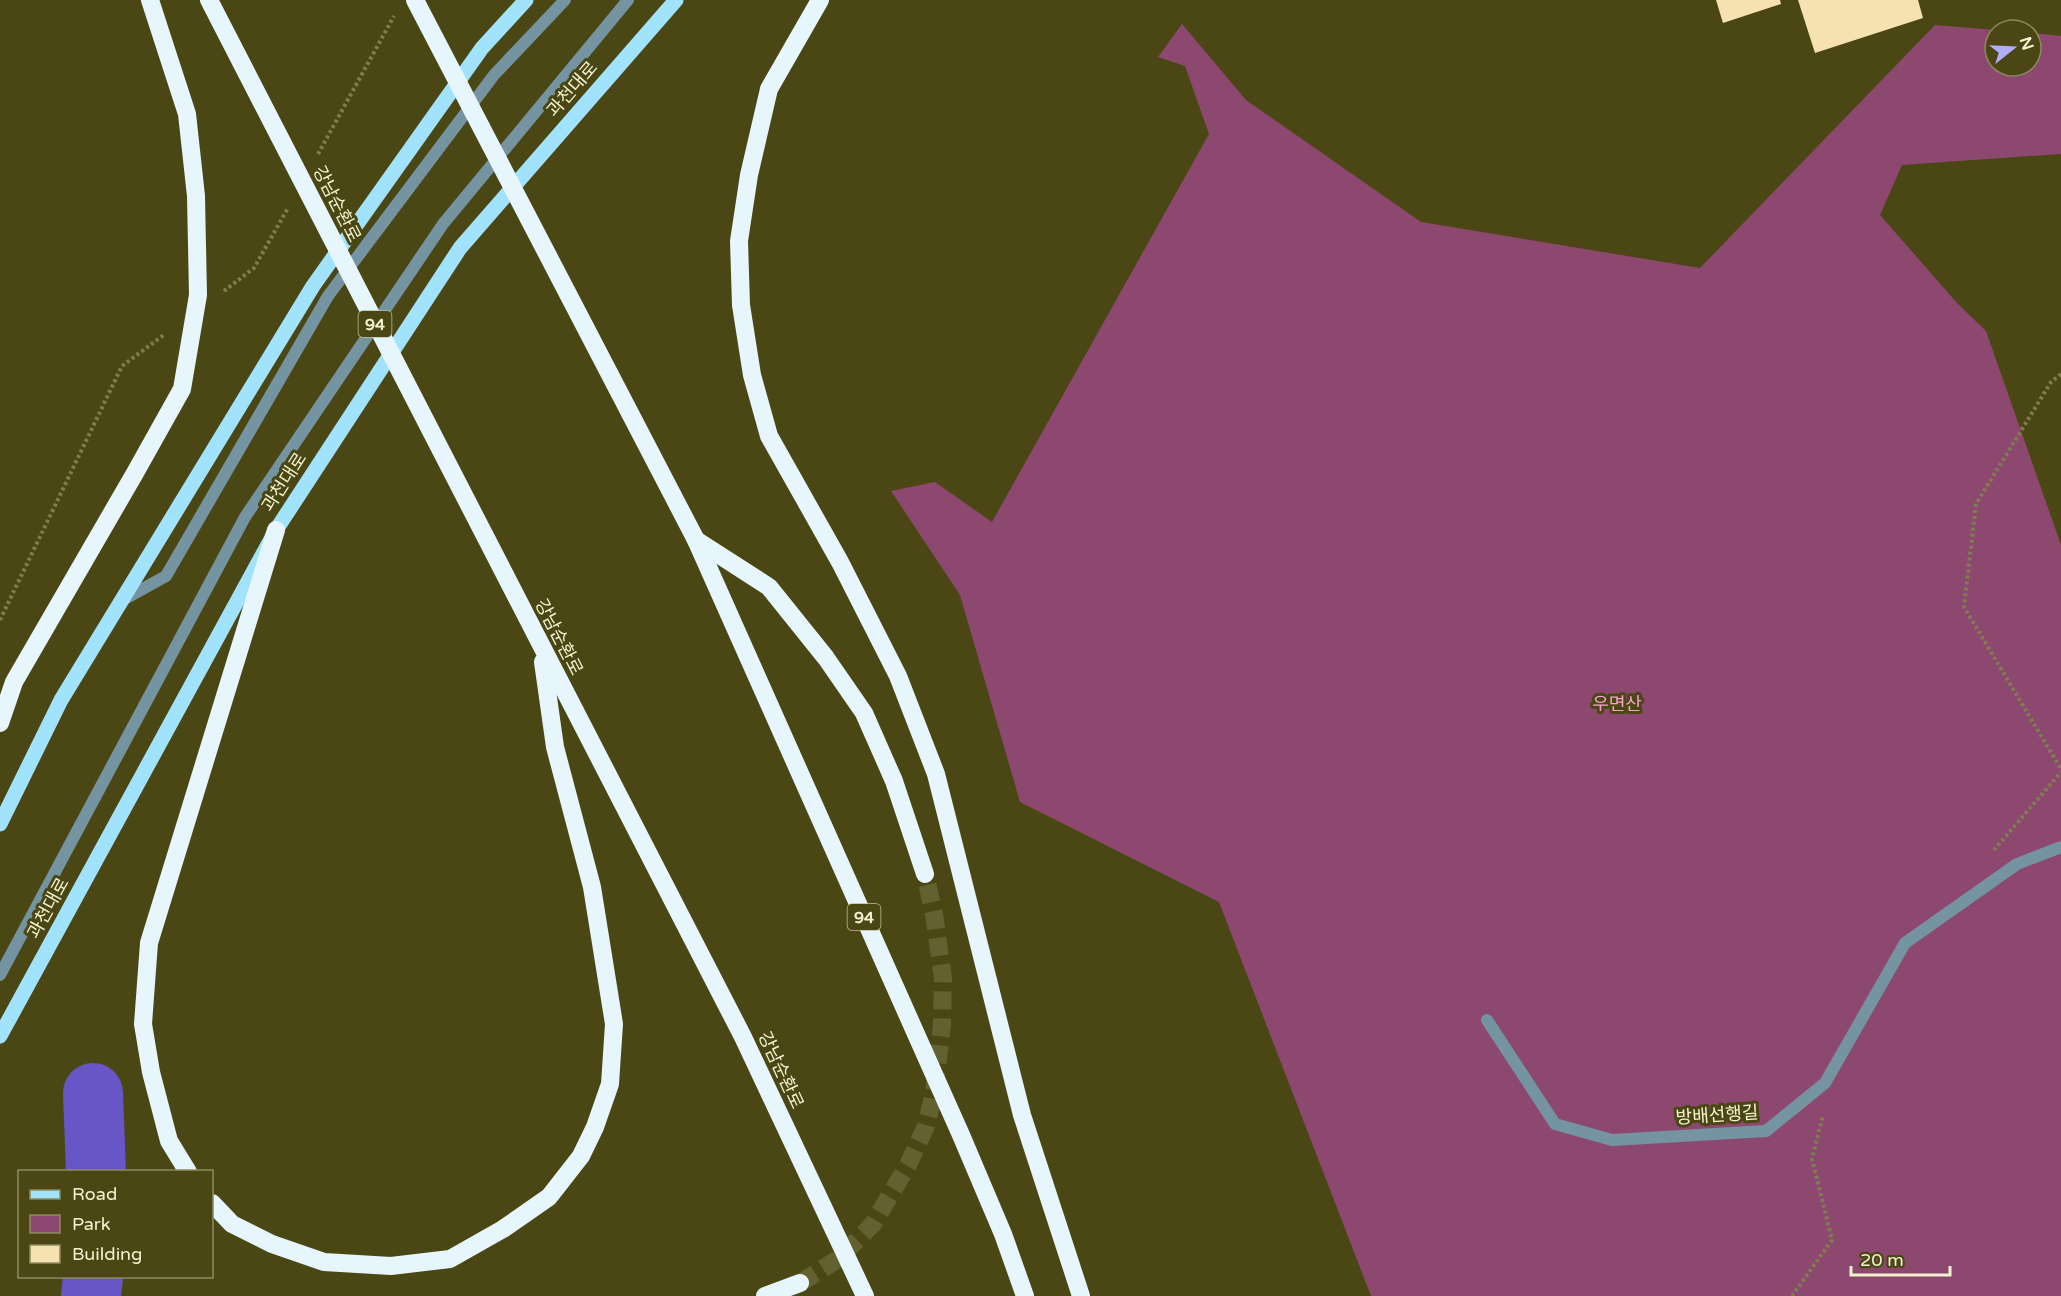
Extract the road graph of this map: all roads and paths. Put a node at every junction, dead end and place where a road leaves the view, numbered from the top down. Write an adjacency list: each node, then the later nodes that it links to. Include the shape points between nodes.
1 (150, 0): 14 (highway, via 187,114 196,196 198,295 182,389 14,682)
2 (209, 0): 13 (highway, 강남순환로 / 94)
3 (416, 0): 11 (highway, 94)
4 (526, 0): 12 (main road, via 482,48 313,286)
5 (566, 0): 12 (lane, via 494,75 328,296 166,576)
6 (628, 0): 20 (lane, via 443,224 245,517)
7 (676, 0): 10 (main road, 과천대로, via 460,248)
8 (820, 0): 30 (highway, via 769,89 749,175 739,241 741,305 752,375 769,436 898,676 936,774 1022,1115)
9 (2061, 374): 15 (path, via 2051,382 1976,504 1964,607)
10 (276, 530): 22 (main road, 과천대로); 24 (highway, via 149,943 143,1024 169,1141)
11 (696, 540): 19 (highway, via 769,587 864,713 894,781); 29 (highway, 94, via 961,1135)
12 (121, 601): 16 (main road, via 61,700)
13 (542, 649): 25 (highway, via 555,747 592,887 614,1024 610,1084 580,1156 549,1197 450,1259 391,1266 324,1262 272,1244 232,1224); 28 (highway, 강남순환로 / 94, via 743,1037)
14 (0, 723)
15 (2061, 771): 18 (path)
16 (0, 824)
17 (2061, 847): 21 (lane, 방배선행길, via 2017,864 1905,943 1826,1083 1766,1131 1612,1140 1555,1124)
18 (1993, 850)
19 (925, 874)
20 (0, 975)
21 (1487, 1020)
22 (0, 1036)
23 (1826, 1106): 31 (path, via 1812,1159 1832,1240)
24 (187, 1170)
25 (213, 1204)
26 (800, 1283): 27 (highway)
27 (765, 1296)
28 (865, 1296)
29 (1025, 1296)
30 (1081, 1296)
31 (1792, 1296)

